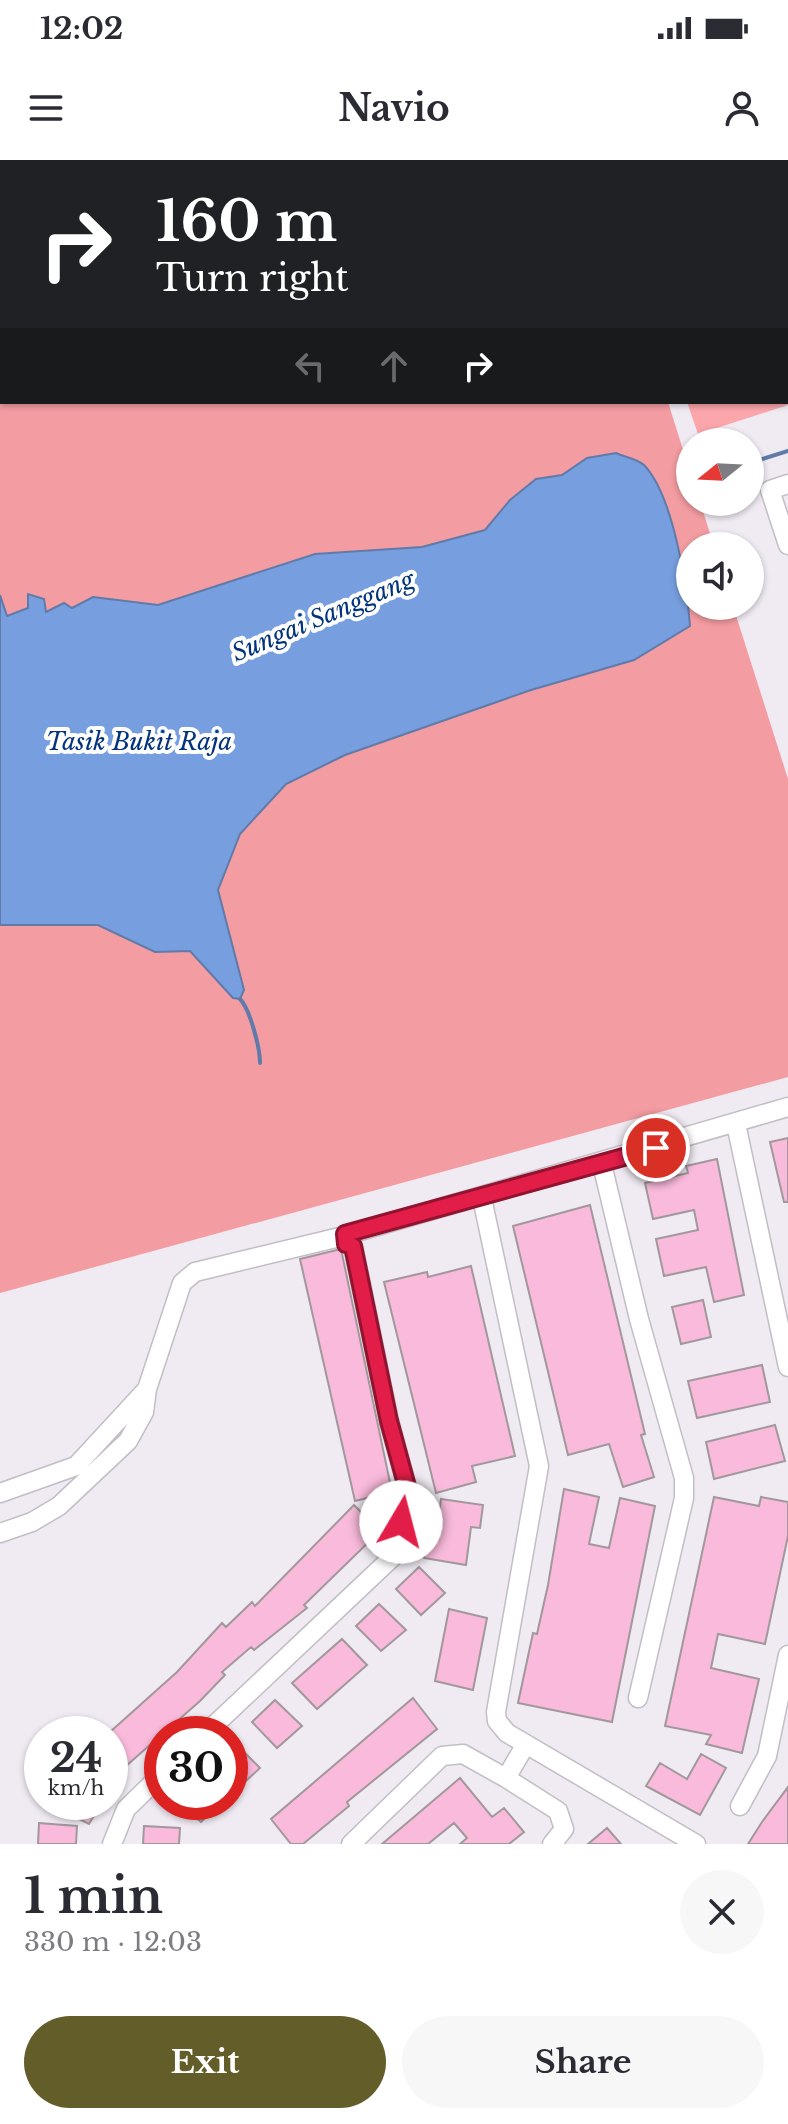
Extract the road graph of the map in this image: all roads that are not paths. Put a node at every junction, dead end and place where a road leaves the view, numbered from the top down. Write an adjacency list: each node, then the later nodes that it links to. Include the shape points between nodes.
1 (788, 484): 2 (street, via 770,490)
2 (788, 545)
3 (788, 1107): 4 (street)
4 (736, 1124): 5 (street); 8 (street)
5 (602, 1164): 6 (street); 13 (street, via 684,1478 684,1498)
6 (482, 1198): 7 (street); 15 (street, via 539,1466 496,1712 507,1733)
7 (351, 1238): 9 (street, via 195,1272 176,1296); 14 (street, via 410,1498 404,1505 400,1550)
8 (788, 1367)
9 (147, 1389): 10 (street, via 76,1466); 11 (street, via 144,1412 128,1441 59,1506)
10 (0, 1493)
11 (0, 1533)
12 (787, 1662): 18 (street, via 767,1756)
13 (638, 1698)
14 (224, 1716)
15 (526, 1744): 16 (street); 22 (street)
16 (506, 1778): 20 (street, via 463,1754 442,1756); 21 (street, via 558,1811 564,1829)
17 (144, 1792): 19 (street, via 126,1809)
18 (740, 1806)
19 (112, 1844)
20 (351, 1844)
21 (552, 1844)
22 (696, 1844)

